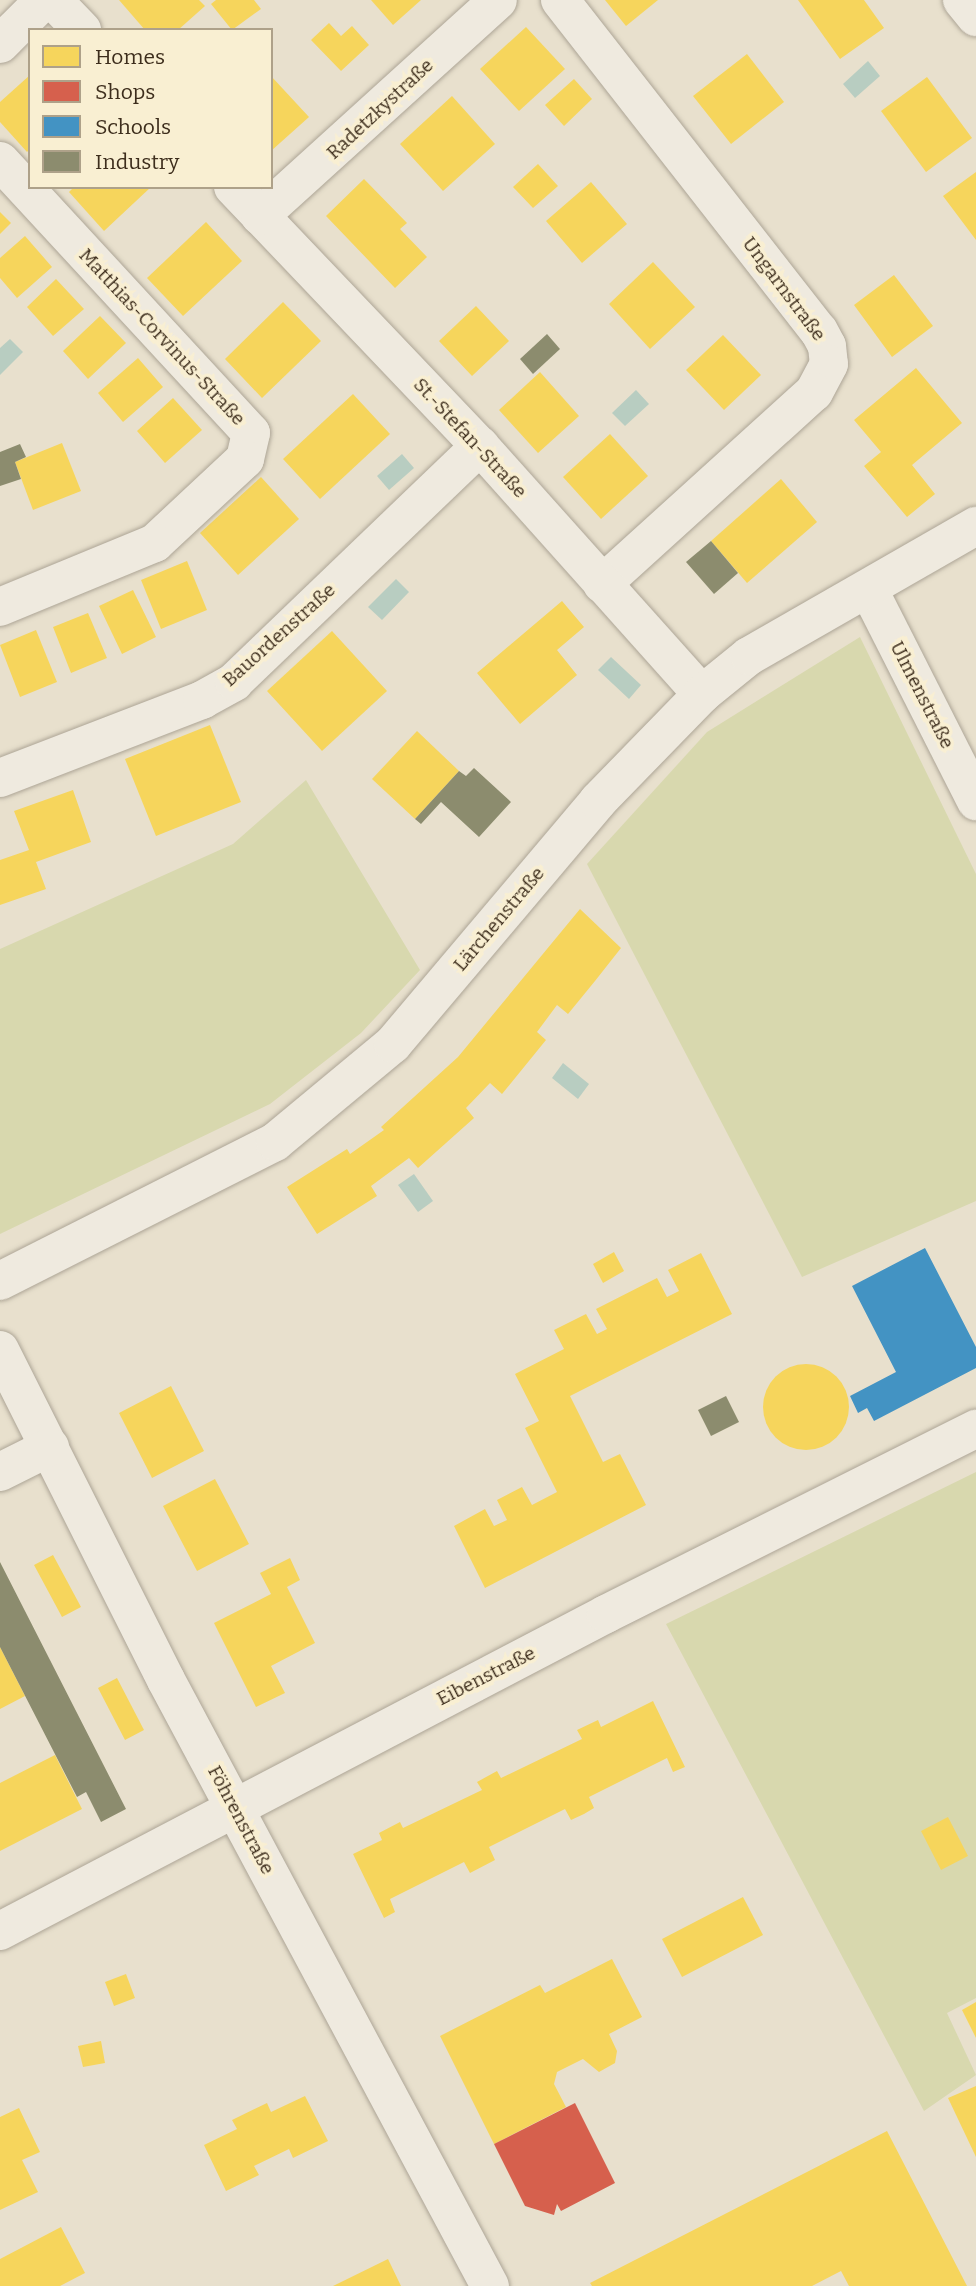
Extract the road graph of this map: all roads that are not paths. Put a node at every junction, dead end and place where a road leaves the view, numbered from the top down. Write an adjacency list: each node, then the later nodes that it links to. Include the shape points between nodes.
1 (44, 0): 8 (street)
2 (53, 0): 7 (street)
3 (498, 0): 11 (street, Radetzkystraße)
4 (560, 0): 14 (street, Ungarnstraße, via 819,331 829,364 814,392)
5 (962, 0): 6 (street)
6 (976, 17)
7 (80, 28)
8 (0, 44)
9 (0, 161): 16 (street, Matthias-Corvinus-Straße, via 251,433 246,459 155,543)
10 (235, 189): 11 (street, St.-Stefan-Straße)
11 (260, 216): 12 (street, St.-Stefan-Straße)
12 (480, 446): 14 (street, St.-Stefan-Straße); 18 (street, Bauordenstraße, via 234,682 202,700)
13 (976, 526): 15 (street, Lärchenstraße)
14 (602, 584): 17 (street, St.-Stefan-Straße)
15 (869, 590): 17 (street, Lärchenstraße, via 749,656); 19 (street, Ulmenstraße)
16 (0, 607)
17 (702, 694): 20 (street, Lärchenstraße, via 598,802 393,1044 275,1142)
18 (0, 778)
19 (976, 801)
20 (0, 1281)
21 (0, 1350): 23 (street, Föhrenstraße)
22 (976, 1429): 25 (street, Eibenstraße, via 606,1614)
23 (50, 1447): 24 (street); 25 (street, Föhrenstraße)
24 (0, 1472)
25 (236, 1810): 26 (street, Eibenstraße); 27 (street, Föhrenstraße)
26 (0, 1931)
27 (490, 2286)

